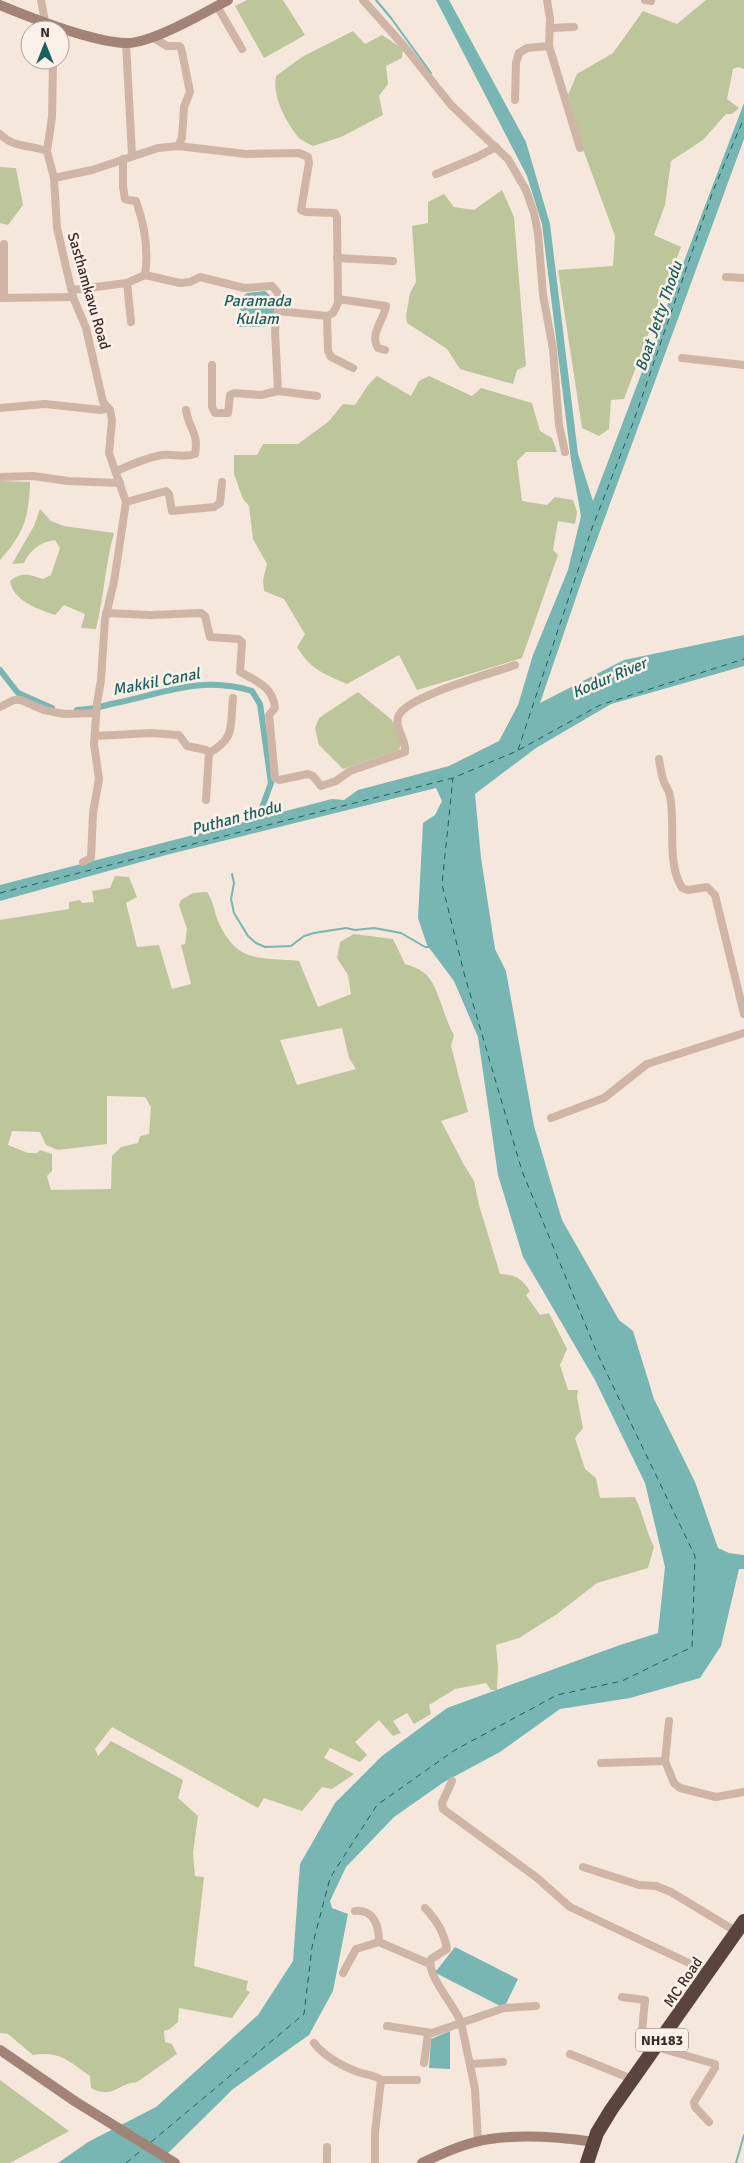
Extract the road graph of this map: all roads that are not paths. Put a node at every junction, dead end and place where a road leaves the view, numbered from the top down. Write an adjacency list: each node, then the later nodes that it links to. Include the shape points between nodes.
1 (41, 0): 8 (street)
2 (228, 0): 6 (main road)
3 (363, 0): 20 (street, via 450,105)
4 (547, 0): 10 (street)
5 (0, 5): 7 (main road)
6 (218, 6): 12 (main road); 15 (street)
7 (40, 20)
8 (45, 20)
9 (574, 27): 10 (street)
10 (550, 28): 14 (street)
11 (70, 30): 13 (main road)
12 (152, 36): 13 (main road); 19 (street, via 166,46 180,46 190,92 184,107 182,138)
13 (126, 43): 23 (street)
14 (549, 46): 17 (street, via 527,48 519,53); 21 (street)
15 (242, 48)
16 (54, 70): 22 (street, Sasthamkavu Road, via 52,117)
17 (515, 100)
18 (0, 134): 22 (street, via 12,144)
19 (178, 146): 23 (street); 28 (street, via 246,154 299,153 308,157 302,210 335,213)
20 (496, 147): 25 (street); 50 (street, via 516,171 534,213)
21 (580, 148)
22 (46, 151): 26 (street, Sasthamkavu Road)
23 (132, 155): 24 (street)
24 (123, 159): 26 (street); 30 (street, via 124,195 128,200 136,201 146,241)
25 (436, 174)
26 (54, 178): 34 (street, Sasthamkavu Road, via 57,228)
27 (4, 244): 35 (street)
28 (337, 258): 29 (street); 36 (street)
29 (393, 262)
30 (145, 275): 33 (street); 37 (street, via 180,283 200,276 244,288 272,286 278,293)
31 (726, 277): 32 (street)
32 (744, 278)
33 (128, 283): 34 (street); 39 (street)
34 (73, 293): 35 (street); 48 (street, Sasthamkavu Road, via 86,328 103,402)
35 (2, 298)
36 (338, 299): 38 (street, via 333,313); 40 (street, via 386,306 375,335 378,348)
37 (278, 311): 38 (street); 45 (street, via 275,338)
38 (327, 316): 44 (street, via 328,351 331,357)
39 (131, 322)
40 (385, 350)
41 (682, 358): 43 (street)
42 (212, 364): 45 (street, via 212,407 215,413 228,413 230,395 234,393 261,395)
43 (744, 365)
44 (353, 368)
45 (278, 391): 46 (street)
46 (318, 396)
47 (0, 408): 48 (street, via 45,404)
48 (108, 408): 51 (street, Sasthamkavu Road, via 112,420 109,453)
49 (186, 410): 51 (street, via 188,424 198,441 196,454 156,457)
50 (565, 452)
51 (116, 471): 54 (street, Sasthamkavu Road)
52 (0, 476): 54 (street)
53 (222, 482): 55 (street, via 220,503 214,507 172,511 166,491)
54 (120, 483): 55 (street, Sasthamkavu Road)
55 (126, 502): 56 (street)
56 (106, 613): 57 (street, via 201,613 206,616 210,637 242,642 240,672 263,684 274,700 275,708 269,715 275,778 308,774 321,786 405,752 397,722 404,708 428,695); 60 (street)
57 (515, 665)
58 (232, 698): 62 (street, via 228,738)
59 (0, 706): 60 (street, via 21,700 64,714)
60 (96, 709): 61 (street)
61 (94, 736): 62 (street, via 178,735 187,746); 65 (street, via 98,788 91,858)
62 (209, 753): 64 (street)
63 (659, 759): 66 (street, via 671,801 677,877 682,888 707,886 714,895)
64 (206, 800)
65 (83, 862)
66 (744, 1014)
67 (744, 1033): 68 (street, via 647,1064 612,1094)
68 (551, 1118)
69 (669, 1721): 70 (street)
70 (664, 1761): 71 (street); 73 (street, via 669,1776 680,1788 716,1798)
71 (601, 1763)
72 (452, 1781): 80 (street, via 442,1800 443,1809 570,1907)
73 (744, 1792)
74 (584, 1867): 77 (street, via 639,1885 656,1886)
75 (425, 1908): 79 (street, via 439,1923 447,1949 431,1959)
76 (355, 1911): 78 (street, via 366,1912 374,1920)
77 (740, 1926): 80 (highway, MC Road / NH183)
78 (379, 1942): 79 (street); 81 (street, via 356,1949)
79 (430, 1964): 84 (street, via 430,1970)
80 (708, 1972): 88 (highway, MC Road / NH183)
81 (343, 1973)
82 (622, 1998): 88 (street, via 645,2000 643,2038 646,2044)
83 (536, 2006): 84 (street, via 504,2008)
84 (461, 2022): 86 (street); 93 (street)
85 (387, 2026): 86 (street)
86 (428, 2034): 92 (street)
87 (314, 2044): 95 (street, via 338,2063)
88 (657, 2047): 94 (highway, MC Road / NH183); 97 (street, via 714,2064 694,2102)
89 (0, 2050): 101 (main road)
90 (570, 2054): 94 (street)
91 (503, 2062): 93 (street)
92 (424, 2063)
93 (470, 2064): 98 (street, via 476,2094)
94 (632, 2079): 99 (highway, MC Road / NH183)
95 (381, 2080): 96 (street); 103 (street)
96 (417, 2080)
97 (708, 2122)
98 (478, 2142): 99 (main road, via 535,2136); 104 (main road)
99 (594, 2142): 105 (highway, MC Road / NH183)
100 (327, 2147): 102 (street)
101 (175, 2163)
102 (327, 2163)
103 (374, 2163)
104 (422, 2163)
105 (587, 2163)

